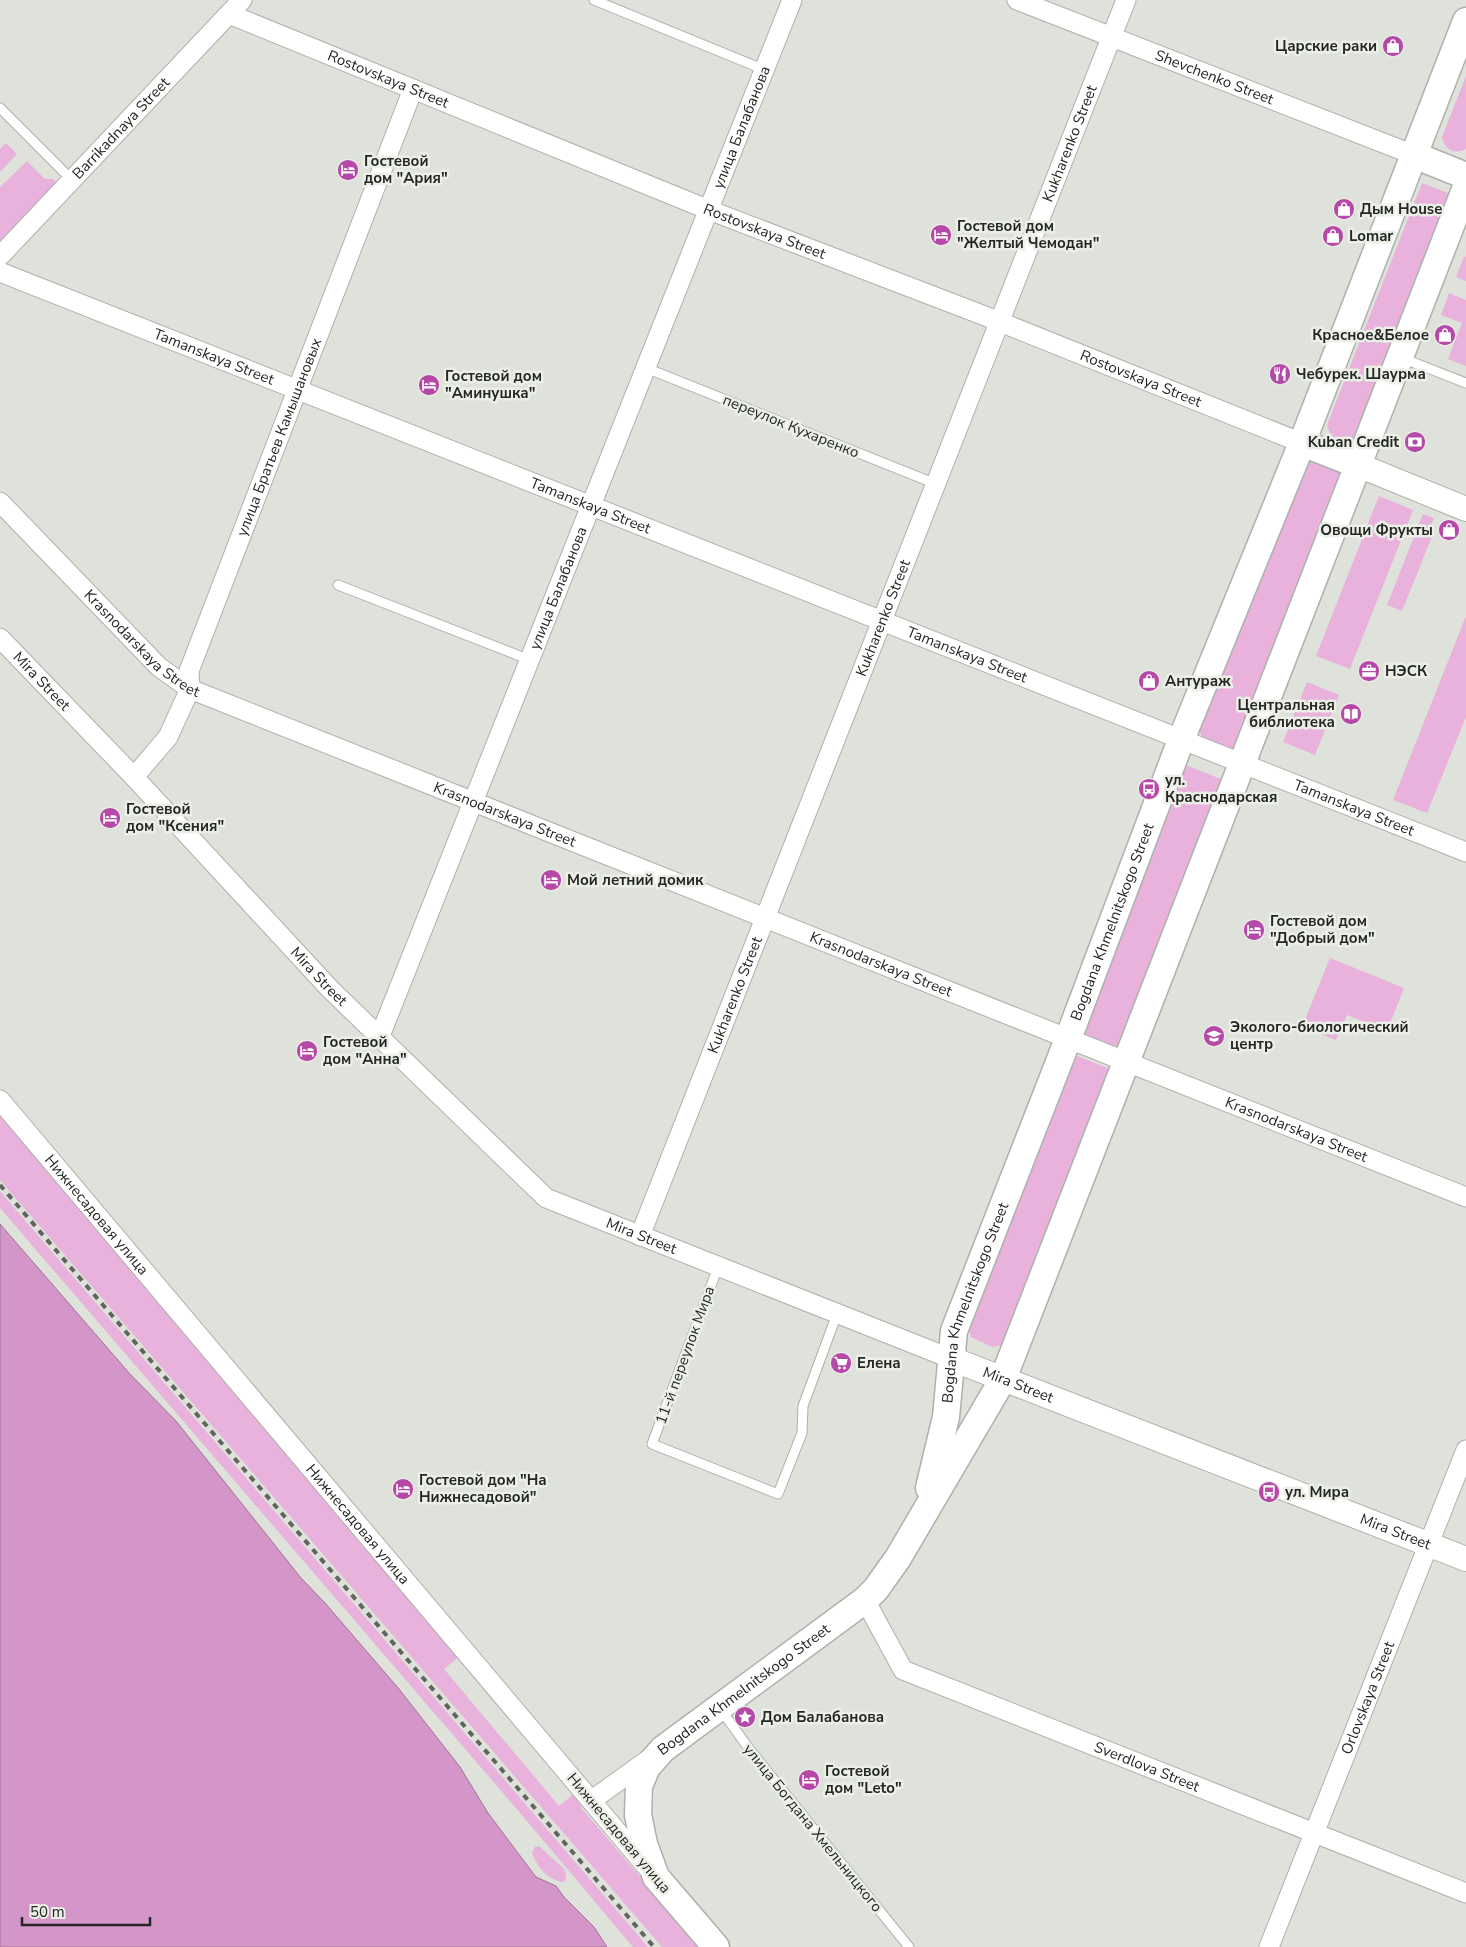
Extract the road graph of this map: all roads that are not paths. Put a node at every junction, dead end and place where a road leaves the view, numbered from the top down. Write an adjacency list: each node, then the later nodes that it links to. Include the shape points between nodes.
1 (242, 0): 6 (street, Barrikadnaya Street)
2 (594, 0): 9 (lane)
3 (792, 0): 9 (street, улица Балабанова)
4 (1017, 0): 8 (street, Shevchenko Street)
5 (1126, 0): 8 (street, Kukharenko Street)
6 (229, 14): 10 (street, Rostovskaya Street); 14 (street, Barrikadnaya Street)
7 (1466, 21): 12 (main road, Bogdana Khmelnitskogo Street)
8 (1112, 37): 12 (street, Shevchenko Street); 19 (street, Kukharenko Street)
9 (765, 70): 16 (street, улица Балабанова)
10 (413, 89): 16 (street, Rostovskaya Street); 23 (street, улица Братьев Камышановых)
11 (0, 108): 14 (lane)
12 (1414, 155): 13 (main road); 24 (main road, Bogdana Khmelnitskogo Street)
13 (1466, 176)
14 (72, 180): 17 (street, Barrikadnaya Street)
15 (1466, 186): 20 (main road, Bogdana Khmelnitskogo Street)
16 (709, 210): 19 (street, Rostovskaya Street); 21 (street, улица Балабанова)
17 (0, 256)
18 (0, 272): 23 (street, Tamanskaya Street)
19 (1000, 322): 24 (street, Rostovskaya Street); 26 (street, Kukharenko Street)
20 (1400, 358): 22 (lane); 25 (main road, Bogdana Khmelnitskogo Street)
21 (646, 368): 26 (lane, переулок Кухаренко); 28 (street, улица Балабанова)
22 (1466, 383)
23 (297, 389): 28 (street, Tamanskaya Street); 34 (street, улица Братьев Камышановых, via 190,671)
24 (1302, 443): 25 (main road); 35 (main road, Bogdana Khmelnitskogo Street)
25 (1358, 465): 29 (street); 36 (main road, Bogdana Khmelnitskogo Street)
26 (936, 484): 31 (street, Kukharenko Street)
27 (0, 502): 34 (street, Krasnodarskaya Street, via 159,667)
28 (591, 505): 31 (street, Tamanskaya Street); 33 (street, улица Балабанова)
29 (1466, 508)
30 (338, 585): 33 (lane)
31 (882, 622): 35 (street, Tamanskaya Street); 40 (street, Kukharenko Street)
32 (0, 638): 37 (street, Mira Street)
33 (530, 660): 38 (street, улица Балабанова)
34 (190, 689): 37 (street, улица Братьев Камышановых, via 168,737); 38 (street, Krasnodarskaya Street)
35 (1181, 740): 36 (street, Tamanskaya Street); 42 (main road, Bogdana Khmelnitskogo Street)
36 (1242, 763): 39 (street, Tamanskaya Street); 43 (main road, Bogdana Khmelnitskogo Street)
37 (134, 777): 41 (street, Mira Street, via 330,988)
38 (473, 802): 40 (street, Krasnodarskaya Street); 41 (street, улица Балабанова)
39 (1466, 852)
40 (765, 918): 42 (street, Krasnodarskaya Street); 46 (street, Kukharenko Street)
41 (380, 1036): 46 (street, Mira Street, via 546,1198)
42 (1068, 1039): 43 (street, Krasnodarskaya Street); 49 (main road, Bogdana Khmelnitskogo Street, via 954,1331)
43 (1126, 1062): 45 (street, Krasnodarskaya Street); 50 (main road, Bogdana Khmelnitskogo Street)
44 (0, 1100): 58 (street, Нижнесадовая улица)
45 (1466, 1198)
46 (640, 1236): 47 (street, Mira Street)
47 (718, 1267): 48 (street, Mira Street); 48 (lane, 11-й переулок Мира, via 652,1444 778,1494 802,1433 803,1406)
48 (837, 1314): 49 (street, Mira Street)
49 (952, 1360): 50 (street, Mira Street); 52 (main road, Bogdana Khmelnitskogo Street, via 942,1440)
50 (1003, 1379): 52 (main road, Bogdana Khmelnitskogo Street); 53 (street, Mira Street)
51 (1466, 1450): 53 (street, Orlovskaya Street)
52 (917, 1527): 55 (main road, Bogdana Khmelnitskogo Street, via 885,1577)
53 (1429, 1544): 54 (street, Mira Street); 59 (street, Orlovskaya Street)
54 (1466, 1559)
55 (865, 1600): 56 (main road, Bogdana Khmelnitskogo Street); 59 (street, Sverdlova Street, via 903,1670)
56 (718, 1707): 57 (main road, Bogdana Khmelnitskogo Street); 63 (lane, улица Богдана Хмельницкого)
57 (663, 1749): 58 (street); 60 (main road, Bogdana Khmelnitskogo Street, via 642,1775 638,1794 640,1829)
58 (592, 1800): 60 (street, Нижнесадовая улица)
59 (1314, 1833): 61 (street, Sverdlova Street); 64 (street, Orlovskaya Street)
60 (656, 1877): 62 (main road, Нижнесадовая улица)
61 (1466, 1893)
62 (716, 1947)
63 (909, 1947)
64 (1269, 1947)

